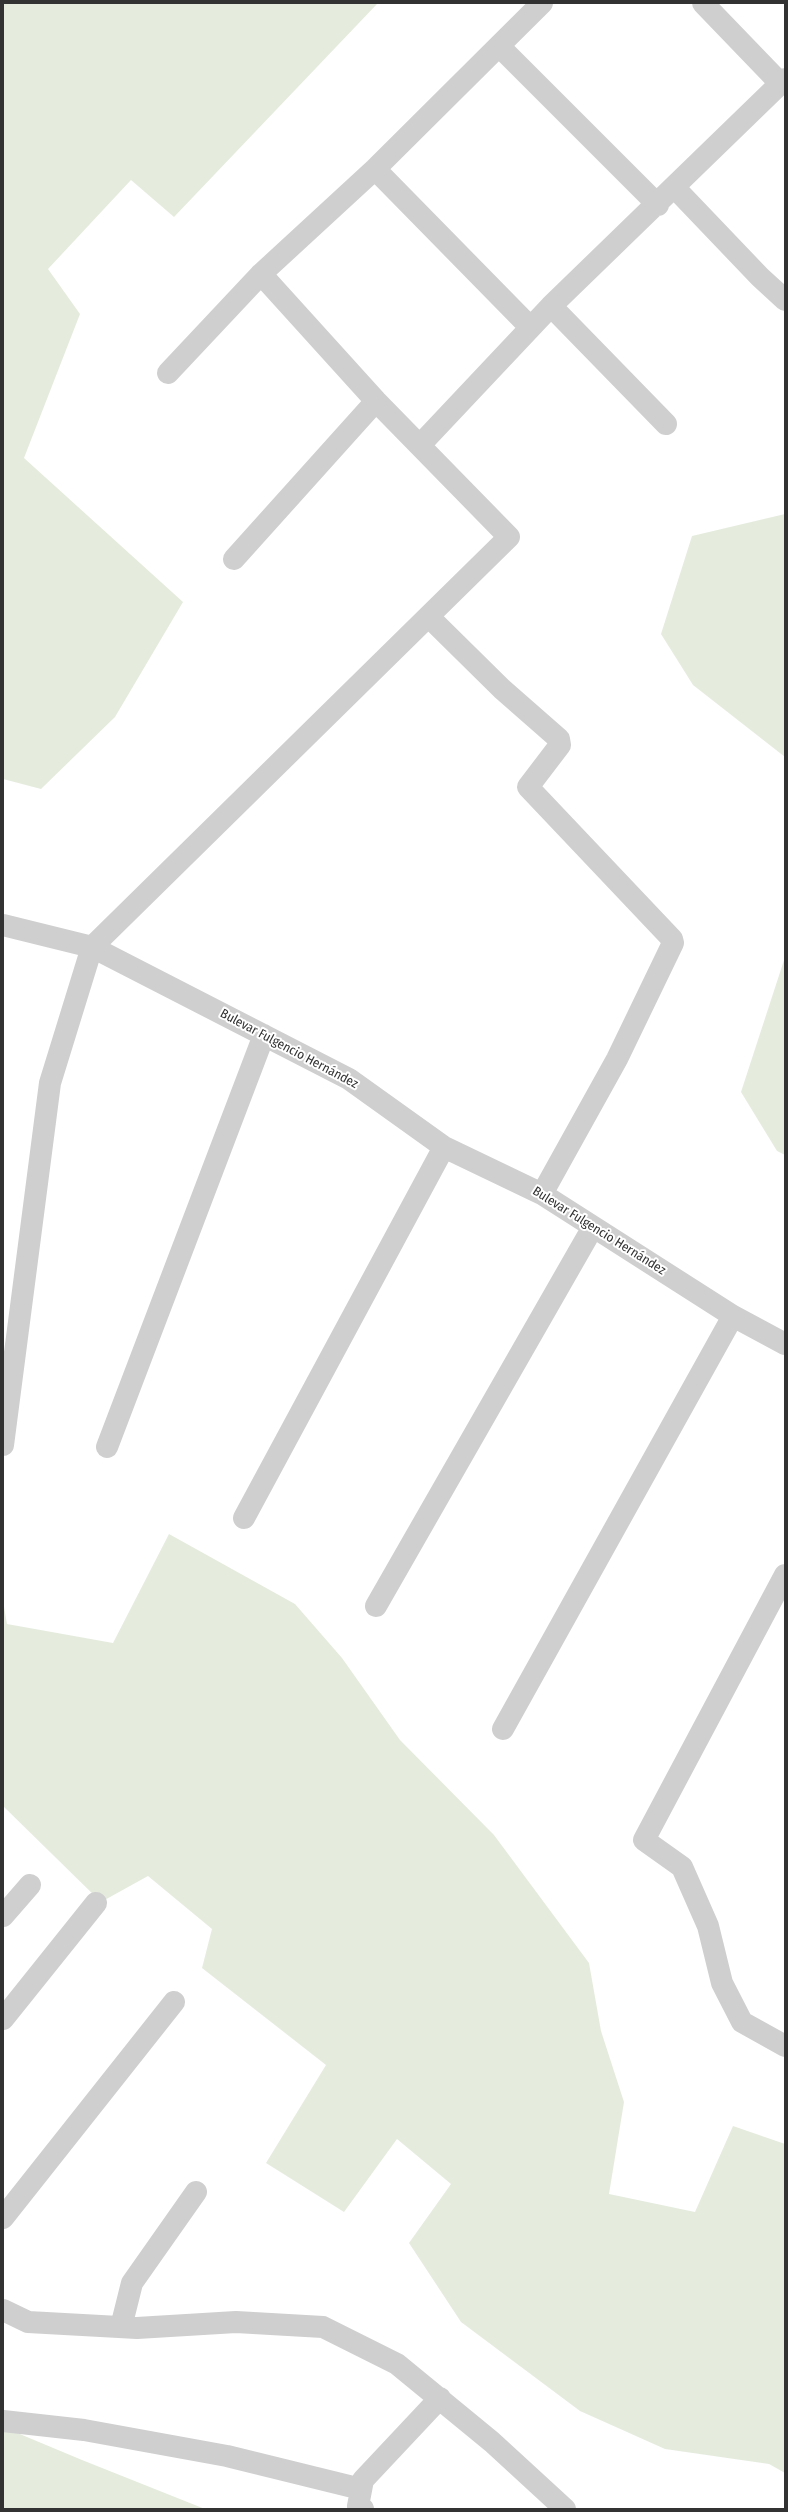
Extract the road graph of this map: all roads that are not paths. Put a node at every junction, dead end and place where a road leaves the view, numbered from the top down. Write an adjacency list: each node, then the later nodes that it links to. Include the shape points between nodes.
1 (542, 3): 3 (street)
2 (703, 3): 4 (street)
3 (500, 47): 5 (street); 7 (street)
4 (782, 81): 6 (street)
5 (375, 169): 8 (street); 11 (street)
6 (674, 187): 7 (street); 9 (street)
7 (658, 205): 10 (street)
8 (261, 274): 12 (street); 13 (street)
9 (785, 300)
10 (550, 306): 11 (street); 14 (street)
11 (530, 327): 15 (street)
12 (168, 373)
13 (376, 402): 15 (street); 16 (street)
14 (666, 424)
15 (420, 445): 17 (street, via 510,537)
16 (234, 559)
17 (430, 618): 19 (street); 22 (street, via 502,689 559,739 560,745 528,787 673,943 617,1059)
18 (3, 925): 19 (street, Bulevar Fulgencio Hernández)
19 (92, 947): 20 (street, Bulevar Fulgencio Hernández); 26 (street, via 50,1083)
20 (264, 1035): 21 (street, Bulevar Fulgencio Hernández, via 349,1079); 27 (street)
21 (444, 1147): 22 (street, Bulevar Fulgencio Hernández); 28 (street)
22 (542, 1194): 23 (street, Bulevar Fulgencio Hernández)
23 (593, 1227): 24 (street, Bulevar Fulgencio Hernández); 30 (street)
24 (733, 1316): 25 (street, Bulevar Fulgencio Hernández); 31 (street)
25 (785, 1344)
26 (3, 1445)
27 (107, 1447)
28 (244, 1518)
29 (785, 1575): 37 (street, via 644,1840 682,1867 708,1926 722,1983 742,2022)
30 (376, 1606)
31 (503, 1729)
32 (30, 1885): 34 (street)
33 (96, 1903): 36 (street)
34 (3, 1916)
35 (174, 2002): 39 (street)
36 (3, 2019)
37 (785, 2046)
38 (196, 2192): 41 (street, via 132,2284)
39 (3, 2218)
40 (3, 2310): 41 (street, via 28,2322)
41 (121, 2327): 42 (street, via 236,2322 322,2327 397,2364)
42 (440, 2398): 44 (street, via 363,2480); 45 (street)
43 (3, 2421): 44 (street, via 84,2430 227,2456)
44 (362, 2499)
45 (565, 2509)

